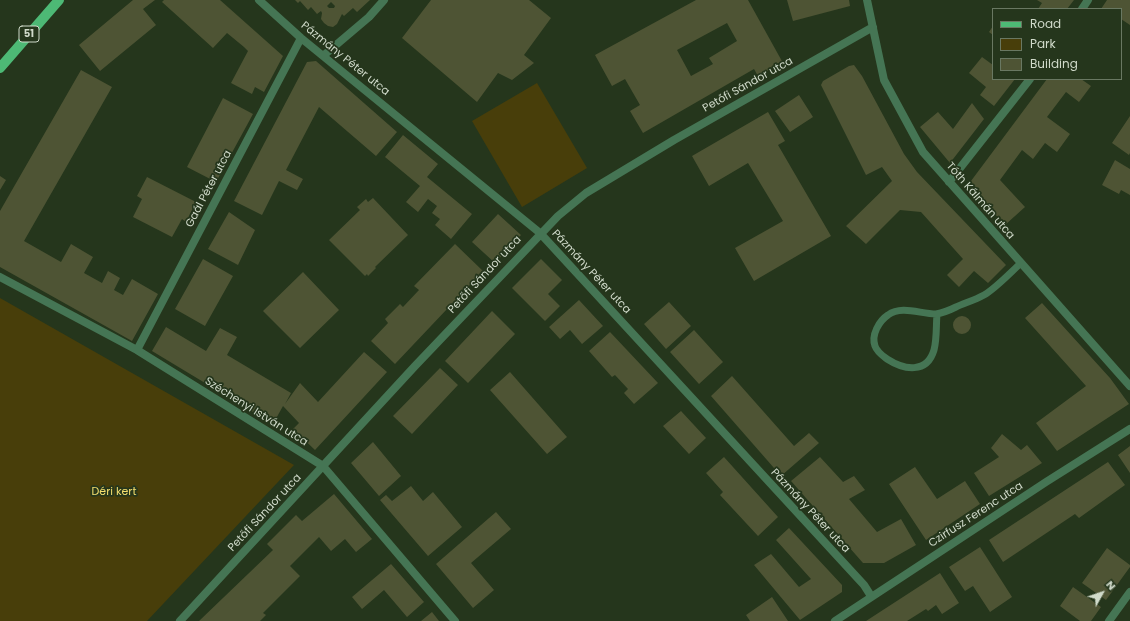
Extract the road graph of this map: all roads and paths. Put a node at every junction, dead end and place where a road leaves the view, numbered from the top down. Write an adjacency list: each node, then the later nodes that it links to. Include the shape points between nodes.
1 (59, 0): 8 (main road, 51)
2 (259, 0): 6 (street, Pázmány Péter utca)
3 (384, 0): 7 (street, via 370,17)
4 (867, 0): 5 (street, Tóth Kálmán utca)
5 (873, 27): 10 (street, Tóth Kálmán utca, via 884,80 923,152); 11 (street, Petőfi Sándor utca, via 586,193)
6 (301, 38): 7 (street, Pázmány Péter utca); 15 (street, Gaál Péter utca)
7 (323, 56): 11 (street, Pázmány Péter utca)
8 (0, 68)
9 (1029, 80): 10 (street)
10 (949, 182): 12 (street, Tóth Kálmán utca)
11 (540, 233): 18 (street, Petőfi Sándor utca); 20 (street, Pázmány Péter utca, via 864,585)
12 (1021, 263): 14 (lane, via 985,295); 16 (street, Tóth Kálmán utca)
13 (0, 277): 15 (street, Széchenyi István utca)
14 (937, 314): 14 (lane, via 898,311 888,315 880,323 874,336 875,347 881,355 903,367 923,366 934,352)
15 (136, 350): 18 (street, Széchenyi István utca)
16 (1130, 386)
17 (1130, 430): 20 (street, Czirfusz Ferenc utca)
18 (323, 466): 21 (street, Petőfi Sándor utca); 22 (street, Széchenyi István utca)
19 (1130, 592): 24 (street)
20 (871, 596): 23 (street, Czirfusz Ferenc utca)
21 (180, 621)
22 (455, 621)
23 (835, 621)
24 (1109, 621)

